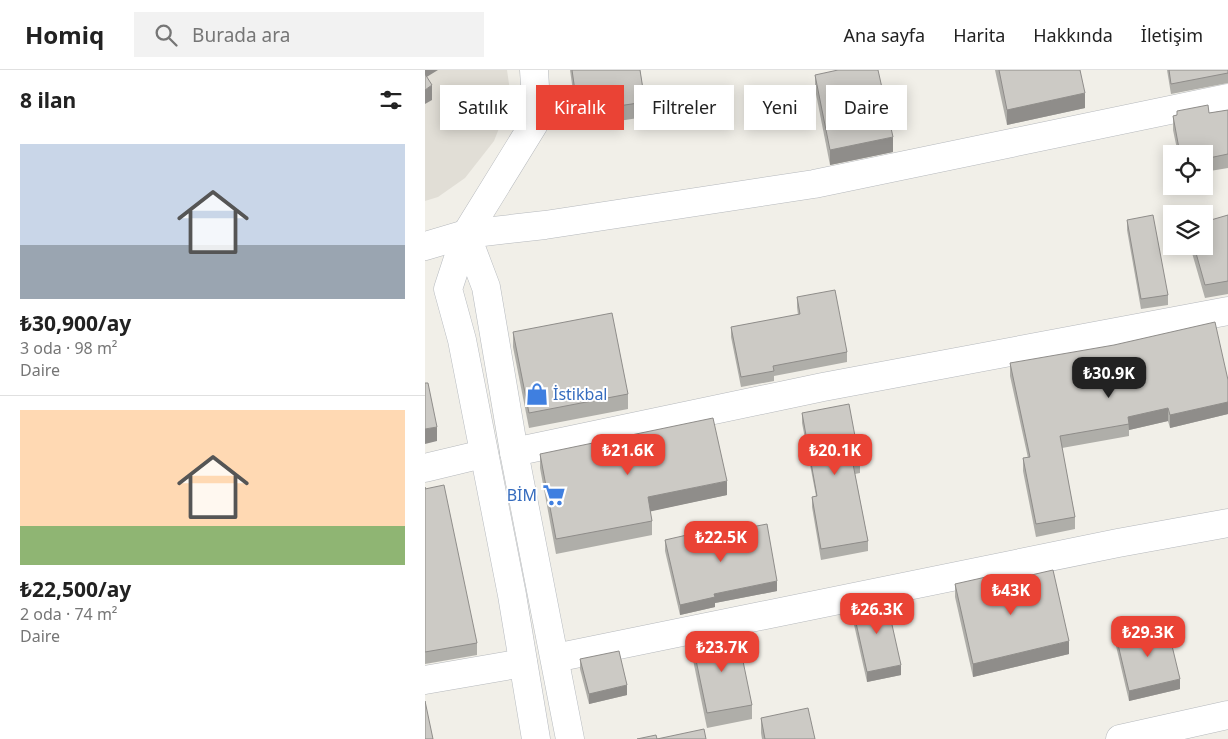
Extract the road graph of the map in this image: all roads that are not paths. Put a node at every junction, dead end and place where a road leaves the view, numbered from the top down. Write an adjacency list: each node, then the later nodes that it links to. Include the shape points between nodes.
1 (534, 70): 3 (street, via 537,120)
2 (1228, 98): 3 (street, via 813,184)
3 (466, 234): 4 (street); 6 (street, via 486,288); 7 (street, via 448,289 462,340)
4 (425, 246)
5 (1228, 311): 6 (street, via 823,387)
6 (514, 452): 10 (street)
7 (483, 454): 8 (street); 11 (street)
8 (425, 468)
9 (1228, 523): 10 (street)
10 (555, 658): 15 (street)
11 (523, 663): 12 (street); 14 (street)
12 (425, 680)
13 (1228, 715): 16 (street)
14 (536, 739)
15 (570, 739)
16 (1120, 739)

